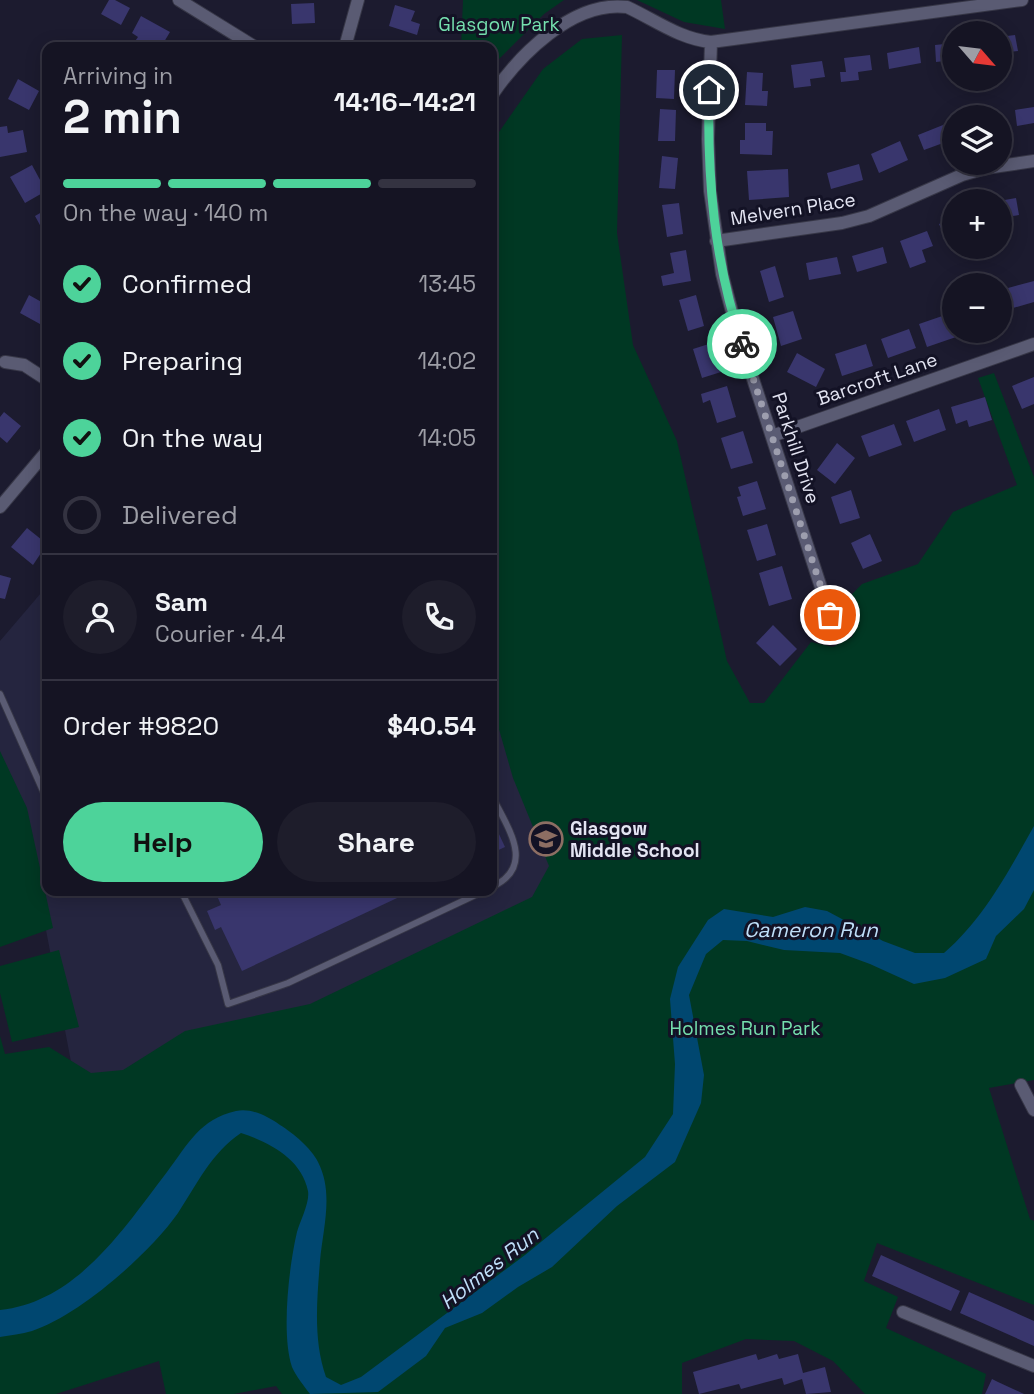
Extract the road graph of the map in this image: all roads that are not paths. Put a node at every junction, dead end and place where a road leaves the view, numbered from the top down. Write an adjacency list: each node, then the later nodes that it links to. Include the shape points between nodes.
1 (179, 0): 4 (street)
2 (358, 0): 5 (street)
3 (1022, 0): 6 (street)
4 (247, 42)
5 (346, 42)
6 (711, 42): 7 (street, via 685,37 620,5 594,4 562,18 539,37); 9 (street, Parkhill Drive, via 708,139)
7 (497, 87)
8 (1034, 161): 9 (street, Melvern Place, via 962,175 869,216 842,223)
9 (716, 241): 13 (street, Parkhill Drive, via 736,327)
10 (1034, 344): 13 (street, Barcroft Lane)
11 (5, 362): 12 (street, via 24,365)
12 (42, 377)
13 (772, 436): 16 (street, Parkhill Drive)
14 (42, 457): 15 (street)
15 (0, 507)
16 (830, 615)
17 (0, 694): 18 (lane)
18 (42, 789)
19 (497, 806): 20 (lane, via 517,846 515,865)
20 (497, 885)
21 (184, 896): 22 (lane, via 218,965 228,1004 288,983)
22 (473, 896)
23 (1021, 1085): 24 (street)
24 (1033, 1106)
25 (903, 1312): 26 (street)
26 (1034, 1366)

